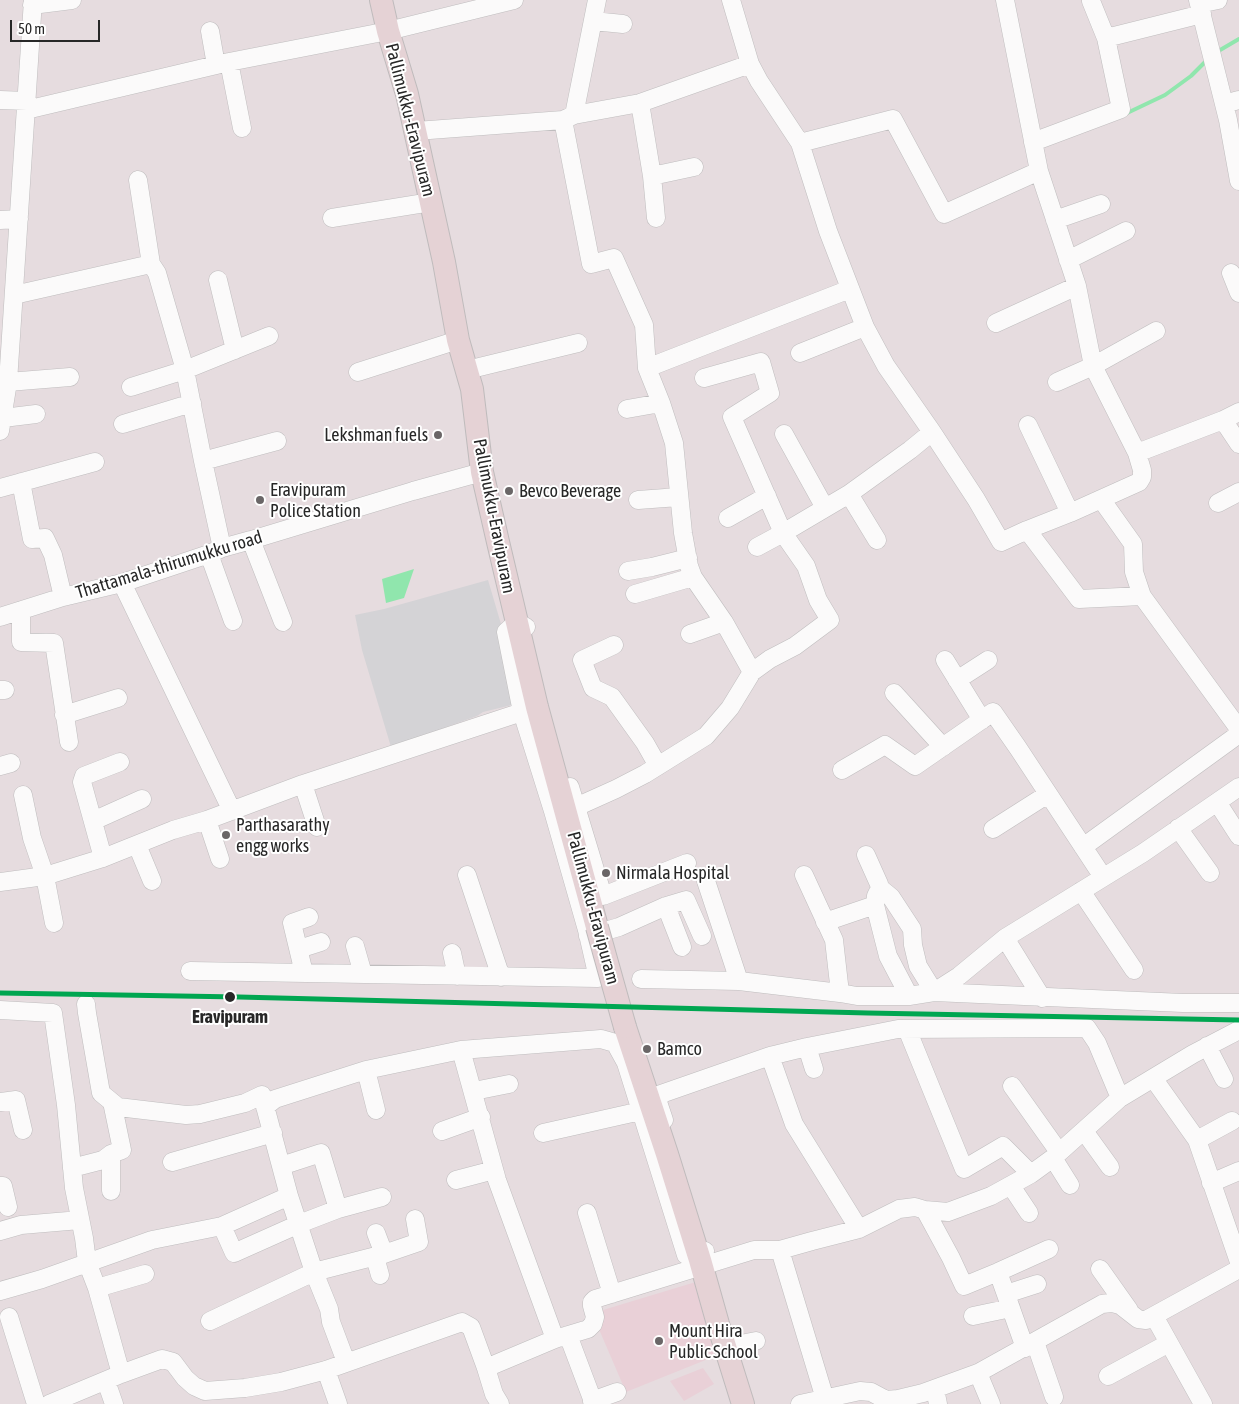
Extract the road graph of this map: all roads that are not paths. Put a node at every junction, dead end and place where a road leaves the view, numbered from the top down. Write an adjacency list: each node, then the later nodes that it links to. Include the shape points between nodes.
1 (72, 0): 9 (street)
2 (381, 0): 13 (main road, Pallimukku-Eravipuram)
3 (514, 0): 13 (street)
4 (597, 0): 11 (street)
5 (730, 0): 17 (street)
6 (1005, 0): 25 (street)
7 (1218, 0): 10 (street)
8 (1091, 1): 15 (street)
9 (32, 3): 21 (street)
10 (1200, 6): 15 (street); 19 (street)
11 (594, 21): 12 (street); 22 (street)
12 (623, 24)
13 (388, 30): 16 (street); 24 (main road, Pallimukku-Eravipuram)
14 (210, 31): 16 (street)
15 (1106, 38): 25 (street, via 1121,109)
16 (222, 64): 21 (street); 23 (street)
17 (750, 64): 20 (street); 26 (street)
18 (0, 100): 21 (street)
19 (1232, 102): 31 (street, via 1228,120)
20 (640, 103): 22 (street); 29 (street)
21 (26, 105): 36 (street)
22 (568, 117): 24 (street); 57 (street, via 591,264 614,258 644,326)
23 (242, 128)
24 (416, 131): 32 (main road, Pallimukku-Eravipuram)
25 (1033, 142): 28 (street)
26 (800, 143): 28 (street, via 893,120 944,214); 45 (street)
27 (694, 167): 29 (street)
28 (1039, 171): 38 (street)
29 (652, 176): 35 (street)
30 (138, 180): 41 (street)
31 (1239, 181)
32 (431, 202): 34 (street); 52 (main road, Pallimukku-Eravipuram)
33 (1101, 204): 38 (street)
34 (332, 218)
35 (656, 218)
36 (19, 219): 37 (street); 47 (street)
37 (0, 220)
38 (1055, 220): 40 (street)
39 (1126, 231): 40 (street)
40 (1068, 260): 44 (street)
41 (151, 264): 47 (street); 58 (street, via 157,273)
42 (1231, 273): 46 (street)
43 (218, 280): 54 (street)
44 (1077, 286): 48 (street); 56 (street)
45 (850, 289): 49 (street); 57 (street)
46 (1239, 294)
47 (14, 295): 63 (street)
48 (996, 323)
49 (865, 327): 55 (street); 74 (street, via 886,366)
50 (1156, 331): 56 (street)
51 (269, 336): 54 (street)
52 (458, 340): 59 (main road, Pallimukku-Eravipuram); 60 (street)
53 (578, 343): 59 (street)
54 (235, 350): 58 (street)
55 (800, 353)
56 (1093, 366): 64 (street); 78 (street)
57 (647, 368): 67 (street)
58 (186, 370): 65 (street); 66 (street)
59 (467, 370): 81 (main road, Pallimukku-Eravipuram)
60 (358, 372)
61 (70, 377): 63 (street)
62 (704, 378): 87 (street, via 761,362 770,393 732,416)
63 (8, 382): 72 (street)
64 (1057, 382)
65 (132, 387)
66 (192, 403): 71 (street); 79 (street)
67 (661, 403): 68 (street); 86 (street, via 674,443)
68 (627, 408)
69 (36, 414): 72 (street)
70 (1231, 416): 77 (street); 78 (street)
71 (123, 424)
72 (2, 425)
73 (1028, 425): 92 (street)
74 (932, 432): 85 (street); 94 (street, via 1001,542)
75 (784, 434): 91 (street)
76 (277, 441): 79 (street)
77 (1239, 444)
78 (1137, 453): 88 (street, via 1142,470 1139,482)
79 (203, 461): 99 (street)
80 (95, 462): 82 (street)
81 (482, 472): 96 (street, Thattamala-thirumukku road); 111 (main road, Pallimukku-Eravipuram)
82 (22, 482): 83 (street); 106 (street, via 32,539 44,538 53,555)
83 (0, 488)
84 (1239, 492): 90 (street)
85 (849, 494): 91 (street); 97 (street)
86 (678, 496): 89 (street); 100 (street)
87 (767, 496): 93 (street); 95 (street)
88 (1101, 499): 92 (street); 105 (street, via 1133,544 1134,572)
89 (638, 500)
90 (1218, 503)
91 (825, 508): 95 (street)
92 (1070, 513): 94 (street)
93 (728, 518)
94 (1027, 530): 105 (street, via 1079,599)
95 (783, 533): 98 (street); 117 (street, via 806,566 818,600 830,620)
96 (251, 540): 99 (street, Thattamala-thirumukku road); 110 (street)
97 (877, 540)
98 (757, 547)
99 (216, 551): 103 (street, Thattamala-thirumukku road); 109 (street)
100 (688, 558): 101 (street); 102 (street)
101 (628, 572)
102 (693, 577): 104 (street); 112 (street)
103 (122, 583): 106 (street, Thattamala-thirumukku road); 138 (street)
104 (635, 594)
105 (1142, 596): 124 (street)
106 (63, 597): 107 (street, Thattamala-thirumukku road)
107 (21, 610): 108 (street, Thattamala-thirumukku road); 122 (street, via 21,642 54,642)
108 (0, 617)
109 (233, 621)
110 (283, 622)
111 (516, 622): 121 (street, via 506,632); 137 (main road, Pallimukku-Eravipuram, via 538,707)
112 (724, 622): 113 (street); 117 (street)
113 (690, 634)
114 (614, 645): 129 (street, via 582,660 593,688 612,697)
115 (945, 660): 118 (street)
116 (988, 660): 118 (street)
117 (752, 672): 129 (street, via 730,708 706,736)
118 (957, 680): 123 (street)
119 (894, 693): 127 (street)
120 (118, 698): 122 (street)
121 (522, 712): 131 (street); 166 (street)
122 (64, 715): 126 (street)
123 (982, 720): 127 (street); 133 (street, via 993,712)
124 (1239, 729)
125 (1239, 734): 146 (street)
126 (69, 742)
127 (943, 747): 130 (street, via 915,766 885,745)
128 (120, 762): 140 (street, via 84,776 82,782)
129 (658, 766): 137 (street)
130 (842, 770)
131 (303, 784): 138 (street); 141 (street)
132 (1239, 787): 136 (street)
133 (1048, 794): 143 (street); 146 (street)
134 (23, 795): 154 (street, via 32,838)
135 (142, 799): 140 (street)
136 (1216, 802): 142 (street); 144 (street)
137 (571, 809): 150 (street, via 603,896); 203 (main road, Pallimukku-Eravipuram, bridge, via 588,895)
138 (232, 810): 139 (street)
139 (208, 820): 145 (street); 149 (street)
140 (93, 821): 148 (street)
141 (317, 828)
142 (1178, 828): 151 (street); 155 (street)
143 (993, 829)
144 (1239, 836)
145 (136, 845): 148 (street); 156 (street)
146 (1083, 847): 155 (street)
147 (866, 855): 159 (street)
148 (103, 858): 154 (street)
149 (220, 858)
150 (687, 863)
151 (1210, 873)
152 (467, 875): 179 (street)
153 (804, 875): 165 (street)
154 (45, 876): 158 (street); 164 (street)
155 (1103, 878): 160 (street)
156 (152, 881)
157 (706, 881): 181 (street)
158 (0, 882)
159 (880, 888): 161 (street); 182 (street, via 891,897 912,929 912,945 918,966)
160 (1081, 891): 168 (street); 174 (street)
161 (875, 905): 165 (street); 184 (street, via 888,956)
162 (666, 906): 166 (street, via 619,927); 167 (street, via 686,900); 171 (street)
163 (309, 917): 172 (street, via 292,923)
164 (54, 922)
165 (826, 922): 183 (street, via 834,940)
166 (588, 936): 179 (street, via 598,978)
167 (702, 936)
168 (1005, 938): 182 (street); 185 (street)
169 (321, 942): 172 (street)
170 (355, 946): 177 (street)
171 (682, 947)
172 (299, 949): 176 (street)
173 (452, 953): 178 (street)
174 (1134, 970)
175 (190, 971): 176 (street)
176 (304, 973): 177 (street)
177 (363, 974): 178 (street)
178 (456, 976): 179 (street)
179 (501, 977)
180 (641, 980): 181 (street)
181 (740, 981): 183 (street)
182 (934, 992): 184 (street); 185 (street)
183 (840, 993): 184 (street)
184 (909, 996)
185 (1042, 998): 186 (street)
186 (1239, 1003)
187 (86, 1004): 205 (street, via 101,1092)
188 (0, 1010): 221 (street, via 53,1013)
189 (906, 1029): 192 (street); 202 (street, via 1087,1028); 224 (street, via 964,1168 1003,1146)
190 (1239, 1030): 191 (street)
191 (1207, 1046): 197 (street); 198 (street)
192 (807, 1047): 194 (street); 195 (street)
193 (461, 1050): 196 (street); 201 (street); 203 (street, via 601,1039 615,1043)
194 (770, 1056): 242 (street, via 794,1124); 249 (street, via 661,1094 658,1102 706,1248)
195 (814, 1069)
196 (366, 1070): 206 (street, via 275,1100); 207 (street)
197 (1153, 1078): 202 (street); 215 (street)
198 (1224, 1079)
199 (509, 1084): 201 (street)
200 (1012, 1086): 217 (street)
201 (474, 1091): 208 (street)
202 (1120, 1098): 211 (street)
203 (643, 1100): 214 (street); 249 (main road, via 667,1154)
204 (0, 1102): 210 (street, via 16,1100)
205 (112, 1102): 206 (street, via 118,1108 129,1110 186,1115 245,1103 262,1095); 216 (street, via 122,1150)
206 (265, 1107): 213 (street)
207 (376, 1110)
208 (481, 1117): 212 (street); 222 (street)
209 (1232, 1121): 215 (street)
210 (23, 1130)
211 (1084, 1130): 217 (street); 220 (street)
212 (442, 1131)
213 (273, 1133): 218 (street); 219 (street)
214 (543, 1133)
215 (1196, 1140): 226 (street)
216 (111, 1154): 221 (street, via 103,1160); 230 (street)
217 (1056, 1155): 224 (street); 227 (street)
218 (172, 1162)
219 (281, 1166): 231 (street); 234 (street, via 321,1153)
220 (1110, 1167)
221 (72, 1168): 239 (street)
222 (494, 1170): 225 (street); 268 (street)
223 (1239, 1171): 226 (street)
224 (1030, 1174): 229 (street)
225 (456, 1180)
226 (1211, 1183): 245 (street)
227 (1070, 1185)
228 (0, 1186): 233 (street, via 3,1186)
229 (1012, 1186): 235 (street, via 948,1212); 237 (street)
230 (111, 1192)
231 (289, 1196): 240 (street); 241 (street)
232 (382, 1197): 234 (street)
233 (8, 1207)
234 (338, 1209): 240 (street)
235 (925, 1210): 242 (street, via 899,1209); 255 (street, via 964,1286)
236 (587, 1213): 261 (street)
237 (1030, 1213)
238 (415, 1219): 248 (street, via 419,1242)
239 (80, 1220): 243 (street, via 21,1225); 250 (street)
240 (299, 1224): 241 (street, via 234,1253); 254 (street)
241 (222, 1226): 250 (street, via 152,1240)
242 (859, 1229): 247 (street)
243 (0, 1231)
244 (376, 1233): 248 (street)
245 (1234, 1233): 251 (street)
246 (1049, 1249): 255 (street)
247 (780, 1250): 249 (street, via 754,1250); 282 (street)
248 (380, 1256): 254 (street); 257 (street)
249 (699, 1259): 261 (street); 272 (main road)
250 (87, 1262): 259 (street); 260 (street)
251 (1239, 1262)
252 (1100, 1269): 263 (street)
253 (1239, 1269): 265 (street)
254 (314, 1272): 267 (street); 273 (street)
255 (998, 1272): 262 (street)
256 (145, 1274): 259 (street)
257 (380, 1275)
258 (1037, 1284): 262 (street)
259 (97, 1288): 278 (street)
260 (0, 1291)
261 (612, 1294): 268 (street, via 592,1302 595,1317 588,1329)
262 (1008, 1301): 264 (street); 271 (street)
263 (1129, 1311): 265 (street, via 1138,1319); 271 (street, via 1120,1305 1102,1304)
264 (973, 1316)
265 (1154, 1316): 270 (street)
266 (9, 1317): 284 (street)
267 (210, 1321)
268 (562, 1337): 274 (street); 283 (street)
269 (756, 1341): 272 (street)
270 (1169, 1343): 277 (street); 292 (street)
271 (1030, 1345): 276 (street); 281 (street)
272 (725, 1348): 289 (main road)
273 (346, 1362): 274 (street, via 462,1322 471,1327); 275 (street)
274 (486, 1368): 288 (street)
275 (326, 1370): 278 (street, via 281,1382 205,1391 185,1378 173,1362 162,1359); 287 (street)
276 (978, 1373): 280 (street); 291 (street)
277 (1108, 1376)
278 (114, 1378): 285 (street); 286 (street)
279 (617, 1392): 283 (street)
280 (936, 1397): 282 (street, via 886,1400 860,1390)
281 (1054, 1397)
282 (825, 1398): 290 (street)
283 (593, 1402)
284 (36, 1404)
285 (49, 1404)
286 (114, 1404)
287 (338, 1404)
288 (500, 1404)
289 (743, 1404)
290 (800, 1404)
291 (991, 1404)
292 (1203, 1404)

